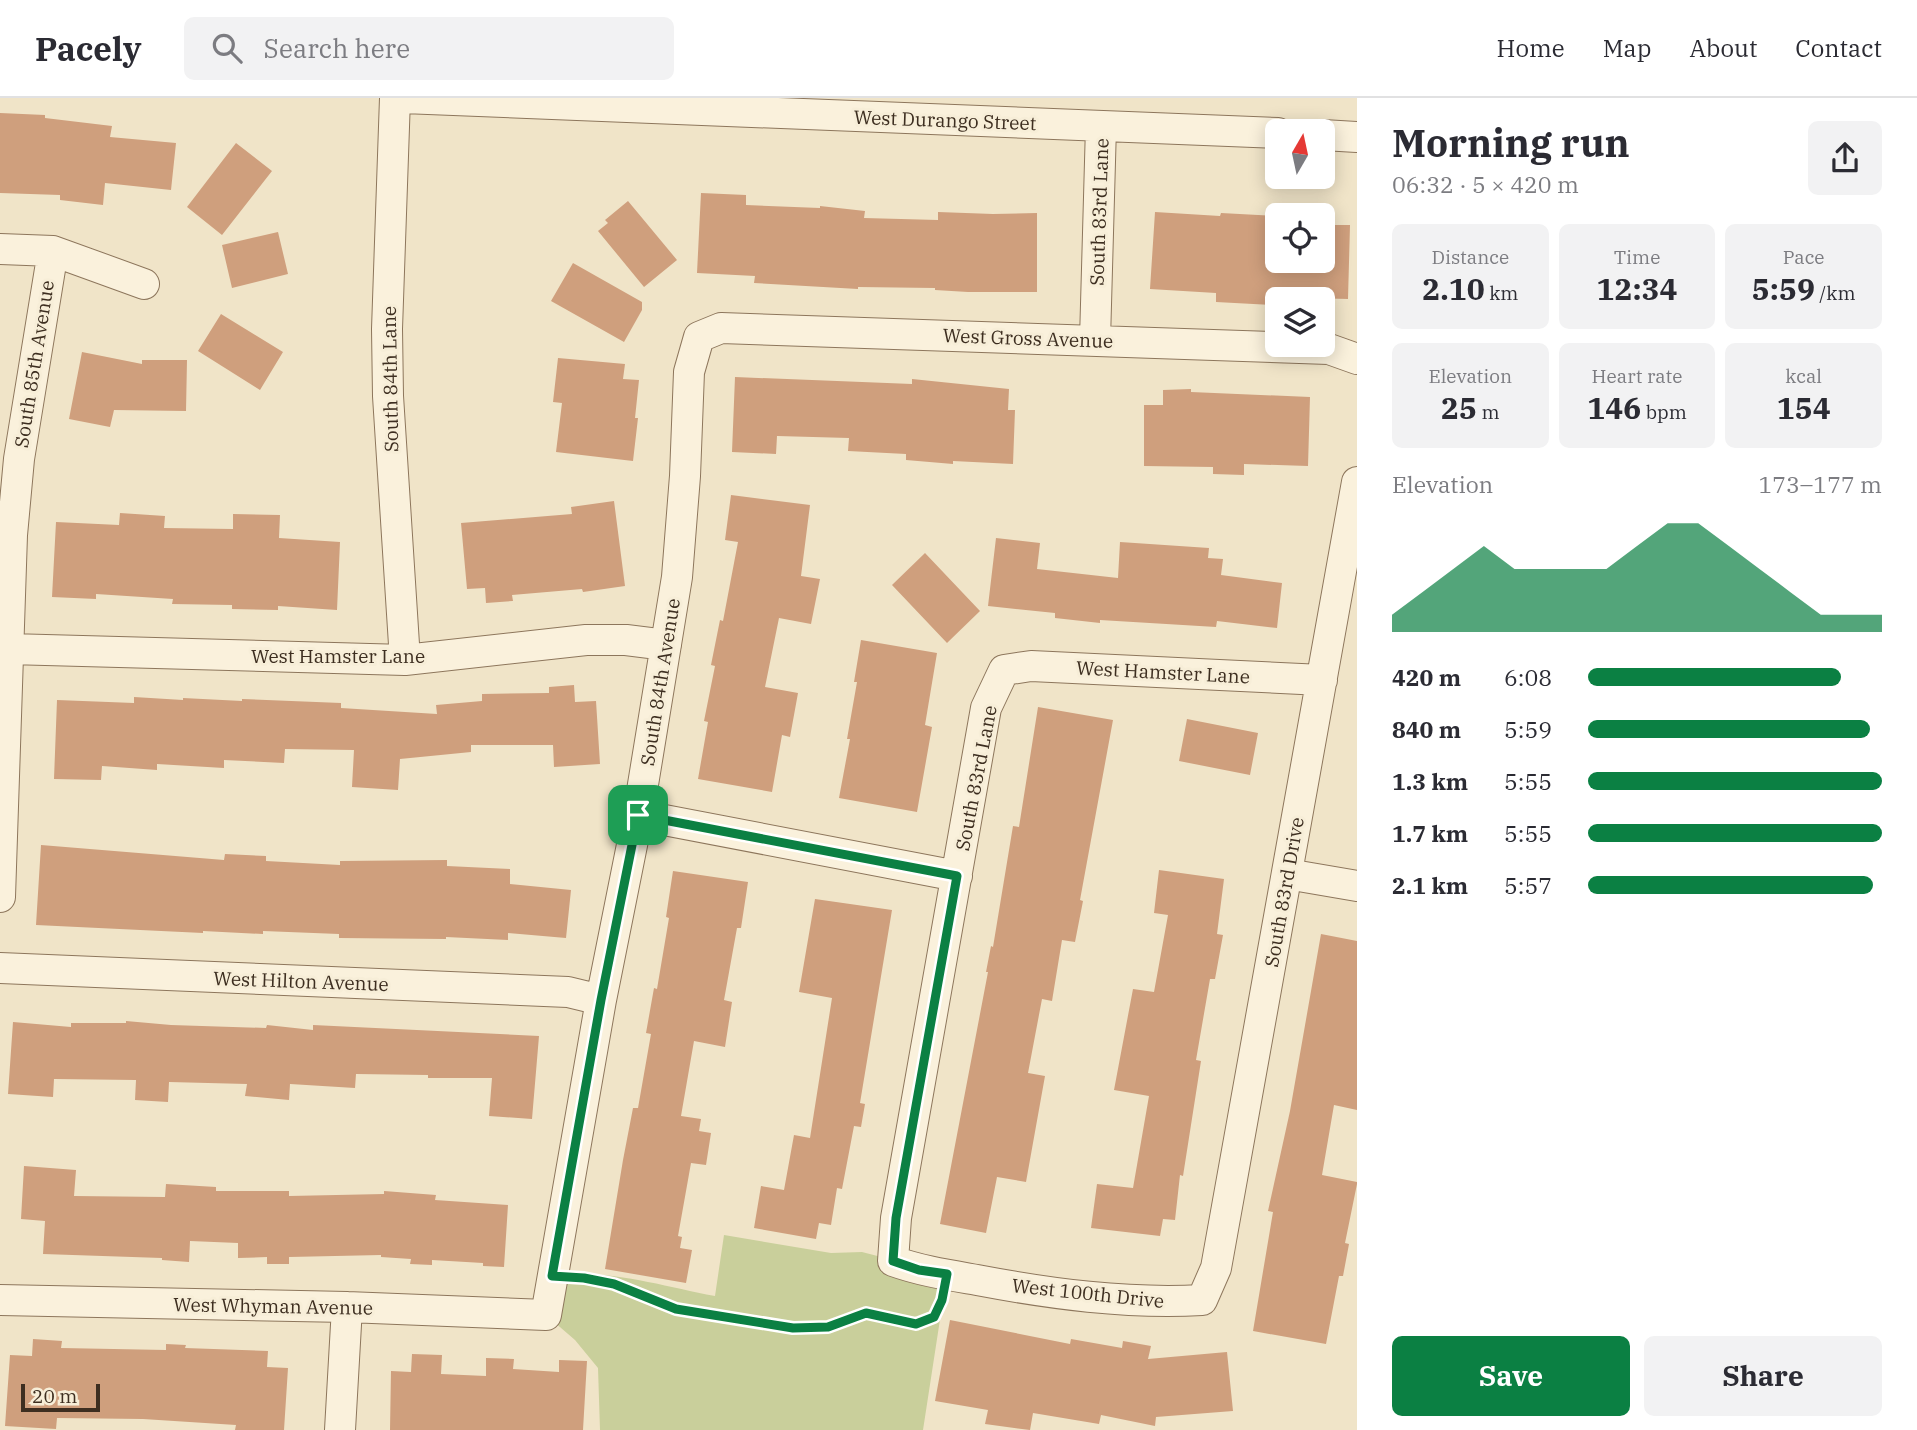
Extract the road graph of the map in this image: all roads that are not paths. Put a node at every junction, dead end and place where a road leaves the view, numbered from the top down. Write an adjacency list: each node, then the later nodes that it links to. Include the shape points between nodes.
1 (395, 98): 16 (street, South 84th Lane, via 388,396)
2 (403, 98): 3 (street, West Durango Street)
3 (1101, 126): 4 (street, West Durango Street); 11 (street, South 83rd Lane)
4 (1265, 132)
5 (1335, 135): 6 (street)
6 (1357, 136)
7 (0, 249): 8 (street)
8 (53, 251): 9 (street); 15 (street, South 85th Avenue, via 15,487)
9 (144, 284)
10 (699, 337): 11 (street, West Gross Avenue, via 721,328); 14 (street, South 84th Avenue, via 689,373 677,577)
11 (1095, 340): 12 (street, West Gross Avenue, via 1329,349)
12 (1357, 359)
13 (1357, 481): 18 (street, South 83rd Drive)
14 (666, 645): 16 (street, West Hamster Lane, via 586,640); 19 (street, South 84th Avenue)
15 (9, 649): 16 (street, West Hamster Lane); 23 (street, South 85th Avenue)
16 (405, 660)
17 (1004, 670): 18 (street, West Hamster Lane, via 1031,666); 21 (street, South 83rd Lane, via 986,708)
18 (1322, 680): 20 (street, South 83rd Drive)
19 (638, 815): 21 (street); 25 (street, South 84th Avenue)
20 (1287, 874): 22 (street); 28 (street, South 83rd Drive, via 1216,1268)
21 (957, 876): 26 (street, South 83rd Lane, via 896,1218)
22 (1357, 886)
23 (0, 897)
24 (0, 968): 25 (street, West Hilton Avenue, via 568,992)
25 (601, 1000): 30 (street, South 84th Avenue)
26 (893, 1261): 28 (street, West 100th Drive, via 1043,1293 1162,1302)
27 (0, 1300): 29 (street, West Whyman Avenue)
28 (1202, 1300)
29 (347, 1307): 30 (street, West Whyman Avenue); 31 (street)
30 (546, 1315)
31 (340, 1430)

